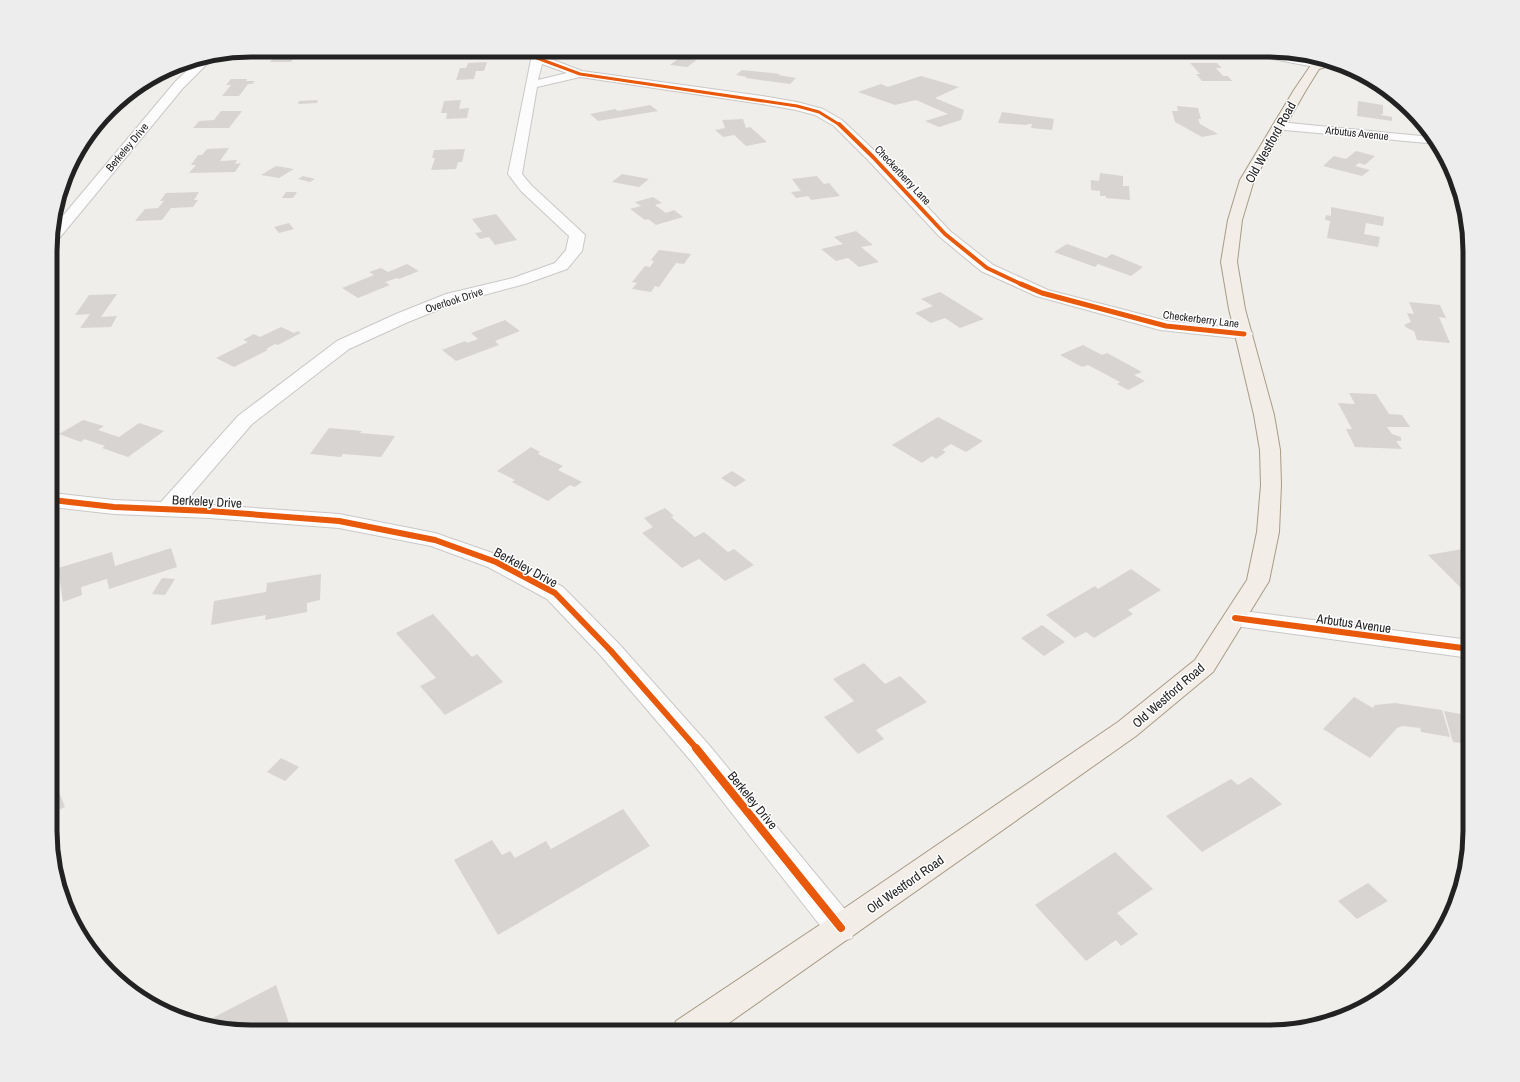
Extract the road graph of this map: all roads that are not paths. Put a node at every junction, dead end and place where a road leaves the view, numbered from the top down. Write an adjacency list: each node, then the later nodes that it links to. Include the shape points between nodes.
1 (537, 57): 6 (street, Overlook Drive)
2 (544, 57): 5 (street, Checkerberry Lane)
3 (201, 64): 9 (street, Berkeley Drive, via 179,85)
4 (1322, 65): 7 (main road, Old Westford Road, via 1315,67)
5 (580, 74): 6 (street, Checkerberry Lane); 10 (street, Checkerberry Lane, via 762,100 818,112 838,123 945,234 987,268 1042,293 1166,326)
6 (531, 85): 12 (street, Overlook Drive, via 515,174 526,188 577,235 574,251 561,266 519,281 452,298 343,345 245,420)
7 (1279, 126): 8 (street, Arbutus Avenue); 10 (main road, Old Westford Road, via 1247,180 1235,220 1229,262)
8 (1428, 140)
9 (58, 231)
10 (1244, 334): 13 (main road, Old Westford Road, via 1264,415 1270,450 1271,485 1268,532 1258,581)
11 (57, 501): 12 (street, Berkeley Drive, via 114,508)
12 (167, 509): 15 (street, Berkeley Drive, via 339,521 435,540 496,562 555,593 611,651 700,753)
13 (1235, 618): 14 (street, Arbutus Avenue); 15 (main road, Old Westford Road, via 1204,666 1127,729)
14 (1463, 648)
15 (841, 928): 16 (main road, Old Westford Road)
16 (698, 1025)

